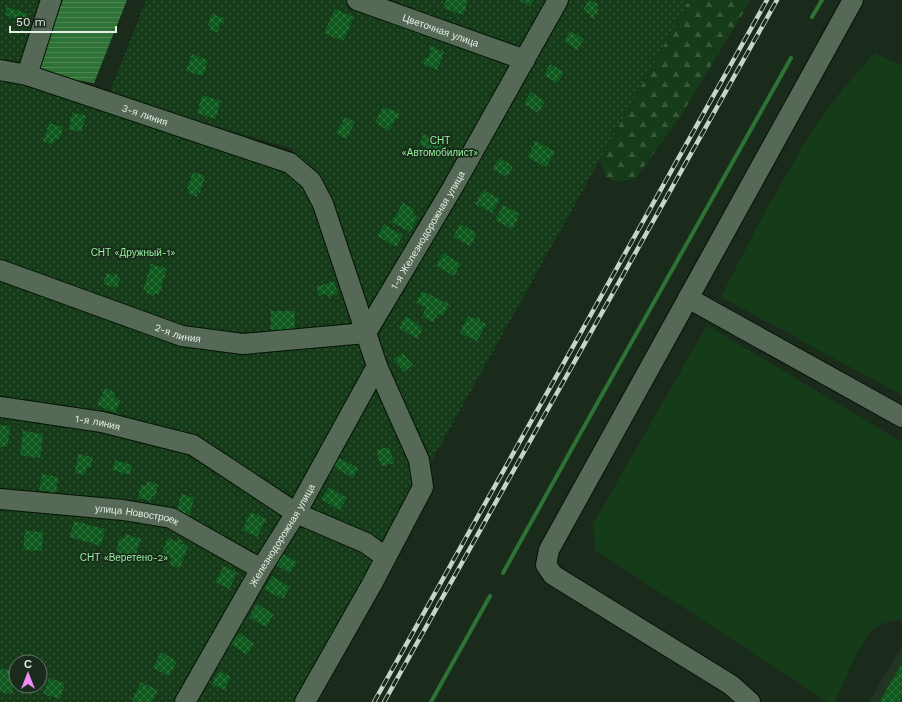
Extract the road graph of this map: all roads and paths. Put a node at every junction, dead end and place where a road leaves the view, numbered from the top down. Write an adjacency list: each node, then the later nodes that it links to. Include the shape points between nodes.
1 (51, 0): 7 (street)
2 (357, 0): 5 (street, Цветочная улица)
3 (558, 0): 5 (street, 1-я Железнодорожная улица)
4 (853, 0): 9 (street)
5 (525, 60): 10 (street, 1-я Железнодорожная улица, via 453,188)
6 (0, 70): 7 (street, 3-я линия)
7 (27, 75): 10 (street, 3-я линия, via 290,163 310,181 322,204)
8 (0, 270): 10 (street, 2-я линия, via 182,336 243,344)
9 (688, 298): 13 (street); 20 (street, via 549,550 546,565 553,575 731,685)
10 (366, 333): 11 (street)
11 (377, 366): 15 (street, Железнодорожная улица); 16 (street, via 419,460 423,487)
12 (0, 406): 15 (street, 1-я линия, via 102,422 193,445)
13 (902, 418)
14 (0, 499): 17 (street, улица Новостроек, via 123,510 171,518)
15 (296, 513): 16 (street, 1-я линия, via 366,543); 17 (street, Железнодорожная улица)
16 (385, 557): 19 (street)
17 (261, 569): 18 (street, Железнодорожная улица)
18 (185, 702)
19 (305, 702)
20 (750, 702)

